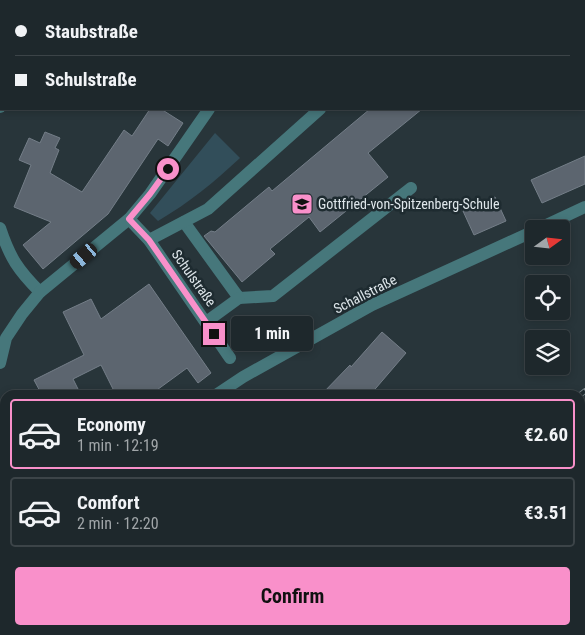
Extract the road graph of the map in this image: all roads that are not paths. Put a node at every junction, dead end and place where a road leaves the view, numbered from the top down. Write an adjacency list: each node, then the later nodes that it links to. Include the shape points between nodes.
1 (208, 110): 5 (street)
2 (313, 111): 7 (street, via 288,138 208,209)
3 (411, 188): 12 (street, via 274,296)
4 (585, 207): 6 (street)
5 (129, 219): 10 (street, Schulstraße); 11 (street)
6 (557, 220)
7 (184, 222): 10 (street); 12 (street)
8 (0, 228): 11 (street, via 13,262)
9 (525, 235): 17 (street, Schallstraße, via 372,305)
10 (149, 240): 13 (street, Schulstraße)
11 (40, 292): 14 (street)
12 (239, 298): 13 (street)
13 (206, 322): 15 (street, Schulstraße)
14 (3, 337): 16 (street)
15 (230, 358)
16 (0, 363)
17 (224, 390)

